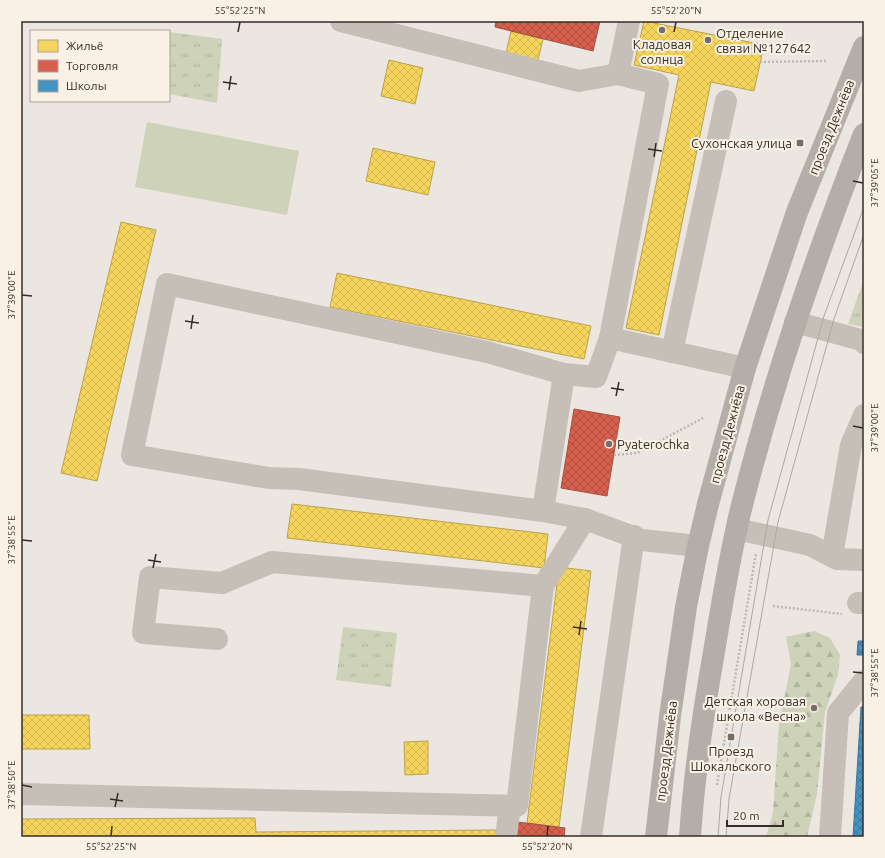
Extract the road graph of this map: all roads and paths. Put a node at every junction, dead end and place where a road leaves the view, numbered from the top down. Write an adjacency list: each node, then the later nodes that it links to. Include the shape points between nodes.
1 (341, 21): 6 (lane, via 579,81)
2 (629, 21): 6 (lane)
3 (864, 47): 13 (main road, проезд Дежнёва, via 797,212)
4 (828, 61): 5 (path)
5 (760, 62)
6 (618, 74): 10 (lane, via 658,84)
7 (726, 101): 12 (lane)
8 (864, 134): 9 (main road, via 830,219)
9 (795, 322): 11 (lane); 20 (main road)
10 (610, 338): 12 (lane); 14 (lane, via 596,377)
11 (864, 343)
12 (672, 352): 13 (lane)
13 (745, 368): 23 (main road, проезд Дежнёва)
14 (564, 374): 18 (lane); 18 (lane, via 487,352 167,284 132,455 269,478)
15 (864, 415): 24 (lane, via 851,445)
16 (705, 417): 17 (path, via 637,454)
17 (614, 455)
18 (543, 511): 19 (lane)
19 (585, 519): 22 (lane); 26 (lane)
20 (737, 530): 21 (lane); 37 (main road, via 703,715)
21 (759, 534): 24 (lane, via 810,545); 31 (path)
22 (634, 536): 23 (lane, via 642,540); 35 (lane)
23 (698, 546): 36 (main road, проезд Дежнёва, via 670,716)
24 (832, 556): 25 (lane)
25 (864, 560)
26 (542, 586): 29 (lane, via 272,562 222,583 150,577 143,633); 33 (lane, via 517,806)
27 (774, 606): 28 (path)
28 (857, 607)
29 (216, 639)
30 (864, 681): 38 (lane, via 838,713)
31 (716, 788)
32 (21, 794): 33 (lane)
33 (510, 806): 34 (lane)
34 (506, 837)
35 (591, 837)
36 (656, 837)
37 (690, 837)
38 (830, 837)

